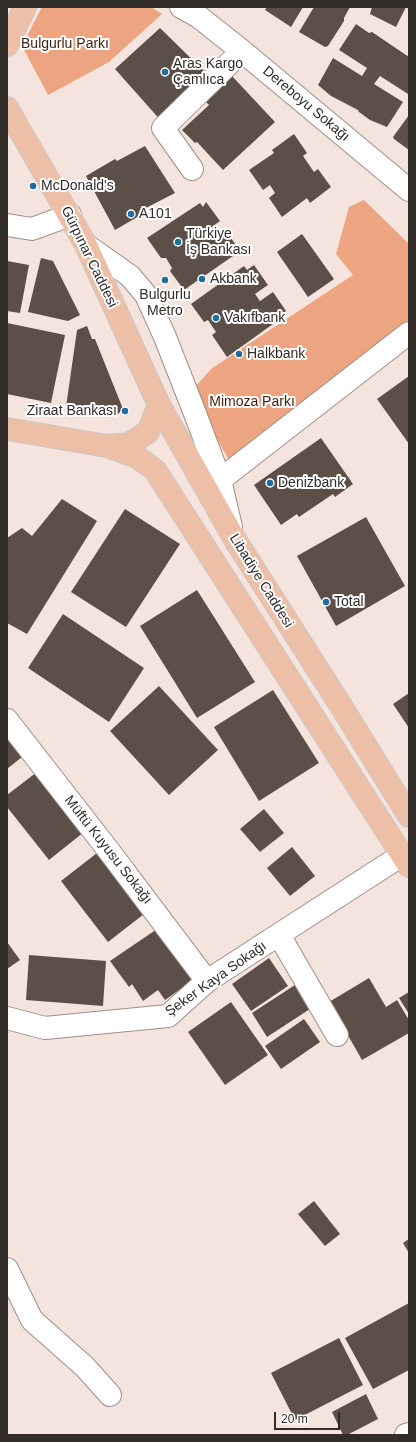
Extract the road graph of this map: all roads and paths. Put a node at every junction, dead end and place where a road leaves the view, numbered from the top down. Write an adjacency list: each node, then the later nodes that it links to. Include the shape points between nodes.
1 (25, 7): 3 (main road)
2 (181, 7): 4 (street, Dereboyu Sokağı, via 199,17)
3 (7, 45)
4 (242, 51): 6 (street, via 163,128); 7 (street, Dereboyu Sokağı)
5 (8, 107): 8 (main road, Gürpınar Caddesi)
6 (192, 169)
7 (409, 190)
8 (70, 215): 9 (street, via 32,229); 10 (main road, Gürpınar Caddesi)
9 (7, 225)
10 (86, 245): 12 (main road, Gürpınar Caddesi); 15 (street, via 130,276 146,295 185,387)
11 (409, 332): 15 (street)
12 (159, 405): 14 (main road, Libadiye Caddesi, via 148,432 128,444); 16 (main road, Libadiye Caddesi)
13 (7, 429): 14 (main road, Libadiye Caddesi)
14 (107, 446): 19 (main road, Libadiye Caddesi, via 137,457 156,470)
15 (220, 480): 16 (street)
16 (234, 538): 18 (main road, Libadiye Caddesi)
17 (7, 720): 21 (street, Müftü Kuyusu Sokağı)
18 (409, 816)
19 (406, 861): 20 (street, Şeker Kaya Sokağı)
20 (279, 935): 21 (street, Şeker Kaya Sokağı); 23 (street)
21 (207, 981): 22 (street, Şeker Kaya Sokağı, via 168,1016 45,1028)
22 (7, 1018)
23 (337, 1036)
24 (7, 1269): 25 (street, via 32,1320 85,1367)
25 (110, 1395)

